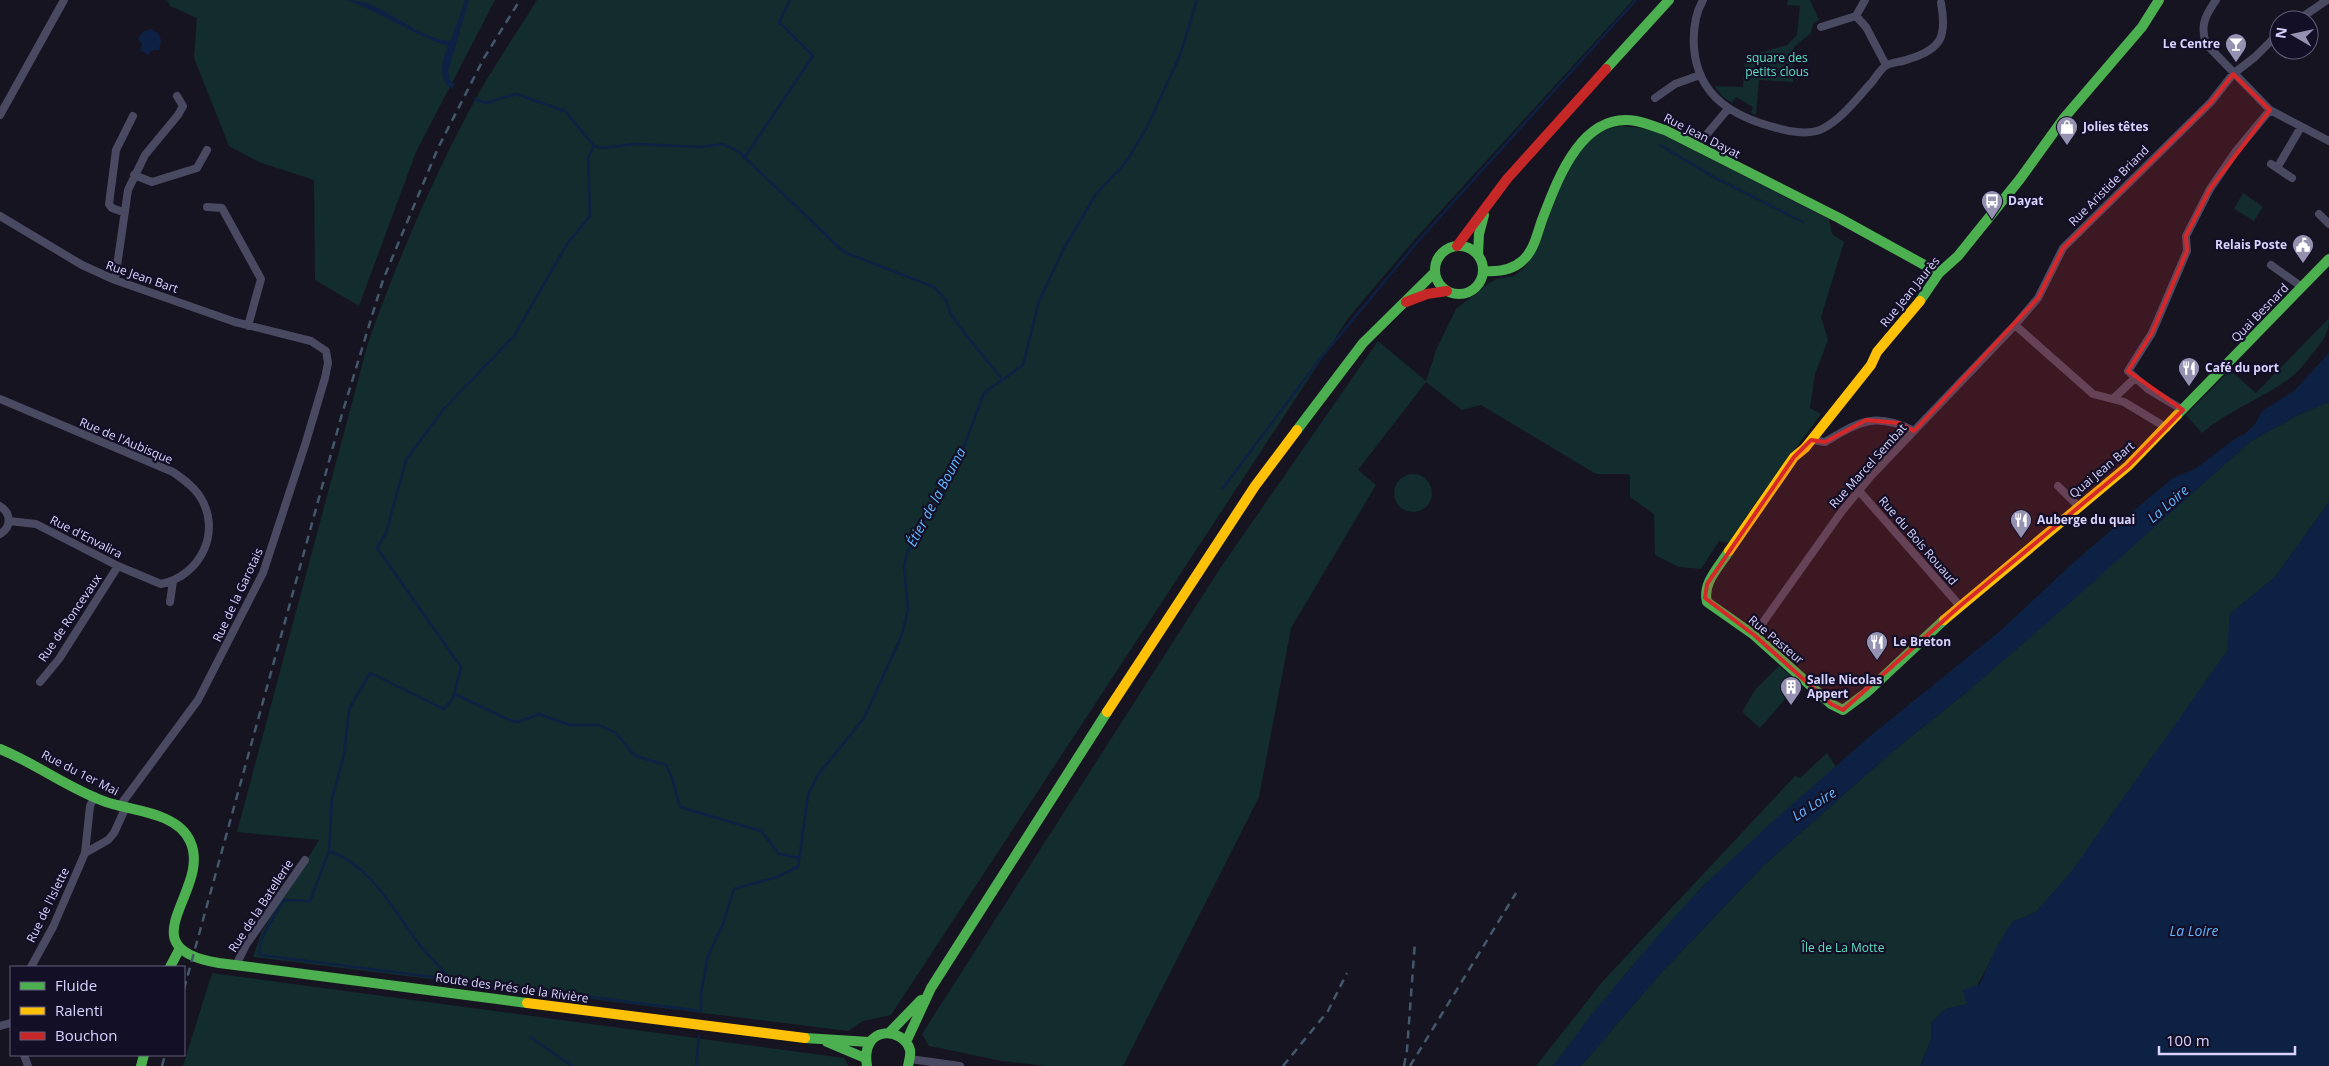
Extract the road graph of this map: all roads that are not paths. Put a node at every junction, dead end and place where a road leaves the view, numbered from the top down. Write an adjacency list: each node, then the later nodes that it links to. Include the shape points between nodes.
1 (64, 0): 20 (street)
2 (1669, 0): 30 (street, via 1533,149)
3 (1703, 0): 15 (street, via 1694,37)
4 (1865, 0): 10 (street)
5 (2159, 0): 40 (street, Rue Jean Jaurès, via 2142,27 2064,118 2020,179 1958,256)
6 (2216, 0): 14 (street, via 2202,23 2202,32 2206,44)
7 (2327, 0): 9 (street)
8 (1941, 3): 13 (street, via 1944,20 1940,42 1910,59)
9 (2312, 10)
10 (1856, 16): 11 (street); 13 (street, via 1866,27)
11 (1821, 26)
12 (2269, 43): 14 (street, Rue Aristide Briand)
13 (1886, 66): 18 (street, via 1822,130 1788,131 1765,125)
14 (2233, 74): 19 (street); 45 (street, Rue Aristide Briand, via 2211,102 2063,248 2038,298)
15 (1700, 75): 17 (street, via 1675,84); 18 (street, via 1715,98)
16 (177, 96): 26 (street, via 182,106 178,115 154,142)
17 (1655, 98)
18 (1728, 108): 24 (street)
19 (2270, 110): 22 (street); 48 (street, via 2210,189 2186,236 2187,251 2152,332 2128,371)
20 (0, 115)
21 (133, 116): 29 (street, via 116,150 112,166 109,204)
22 (2301, 127): 23 (street); 27 (street, via 2274,166)
23 (2329, 141)
24 (1696, 146): 38 (street, Rue Jean Dayat, via 1642,122 1614,122 1595,130 1570,154 1528,256 1512,268); 40 (street, Rue Jean Dayat, via 1910,255)
25 (207, 150): 26 (street, via 197,168 152,182)
26 (134, 175): 29 (street)
27 (2292, 178)
28 (208, 207): 46 (street, via 222,208 261,279)
29 (124, 212): 41 (street)
30 (1485, 212): 34 (street); 35 (street)
31 (2319, 214): 33 (street)
32 (0, 216): 41 (street, Rue Jean Bart, via 82,265)
33 (2329, 224)
34 (1457, 246): 35 (street); 39 (street, via 1440,256)
35 (1478, 255): 38 (street)
36 (2329, 259): 42 (street, Quai Besnard)
37 (2271, 265): 42 (street)
38 (1483, 271): 43 (street, via 1480,284 1471,292 1459,295)
39 (1435, 272): 43 (street, via 1439,284); 44 (street)
40 (1939, 274): 54 (street, Rue Jean Jaurès)
41 (114, 280): 46 (street, Rue Jean Bart)
42 (2302, 287): 51 (street, Quai Besnard)
43 (1446, 291): 44 (street)
44 (1405, 302): 78 (street, via 1363,343 1255,486)
45 (2015, 325): 49 (street, via 2093,394); 53 (street, Rue Marcel Sembat)
46 (248, 326): 47 (street, Rue Jean Bart)
47 (288, 335): 71 (street, Rue de la Garotais, via 319,345 326,352 328,362 306,445 272,549 259,582 198,700)
48 (2135, 378): 49 (street); 51 (street)
49 (2114, 398): 52 (street)
50 (0, 399): 62 (street, Rue de l'Aubisque, via 173,472 189,484 200,496 205,510 208,524 206,540 197,564)
51 (2183, 410): 52 (street, Quai Besnard)
52 (2167, 428): 58 (street, Quai Jean Bart, via 2126,468)
53 (1914, 431): 54 (street, via 1899,423 1866,420 1825,442); 56 (street, Rue Marcel Sembat)
54 (1811, 440): 63 (street, Rue Jean Jaurès, via 1794,457)
55 (2058, 486): 58 (street)
56 (1860, 492): 65 (street, Rue du Bois Rouaud); 66 (street, Rue Marcel Sembat, via 1842,510)
57 (0, 506): 59 (street, via 6,510)
58 (2078, 506): 65 (street, Quai Jean Bart)
59 (9, 521): 60 (street, via 6,530); 61 (street, Rue d'Envalira, via 36,524)
60 (0, 534)
61 (118, 566): 62 (street, Rue d'Envalira, via 161,584); 67 (street, Rue de Roncevaux, via 59,659)
62 (173, 581): 64 (street)
63 (1707, 584): 66 (street, Rue Pasteur, via 1707,602)
64 (170, 602)
65 (1960, 606): 68 (street, Quai Jean Bart)
66 (1754, 635): 68 (street, Rue Pasteur, via 1831,704)
67 (40, 682)
68 (1844, 710)
69 (0, 749): 70 (street, Rue du 1er Mai)
70 (95, 796): 71 (street, Rue du 1er Mai); 72 (street, Rue de l'Islette, via 90,806)
71 (122, 808): 72 (street, via 114,833); 74 (street, Rue du 1er Mai, via 179,826 191,840 195,851 194,866 173,934)
72 (85, 853): 76 (street, Rue de l'Islette, via 53,927)
73 (305, 860): 75 (street, Rue de la Batellerie)
74 (179, 950): 75 (street, Route des Prés de la Rivière, via 199,959); 77 (street)
75 (236, 965): 80 (street, Route des Prés de la Rivière)
76 (32, 966)
77 (171, 966)
78 (931, 988): 79 (street); 82 (street)
79 (889, 1033): 81 (street, via 876,1036); 82 (street)
80 (821, 1040): 81 (street, Route des Prés de la Rivière); 83 (street, Route des Prés de la Rivière)
81 (869, 1042): 83 (street)
82 (906, 1042): 84 (street)
83 (866, 1062)
84 (909, 1063): 85 (street)
85 (960, 1066)

